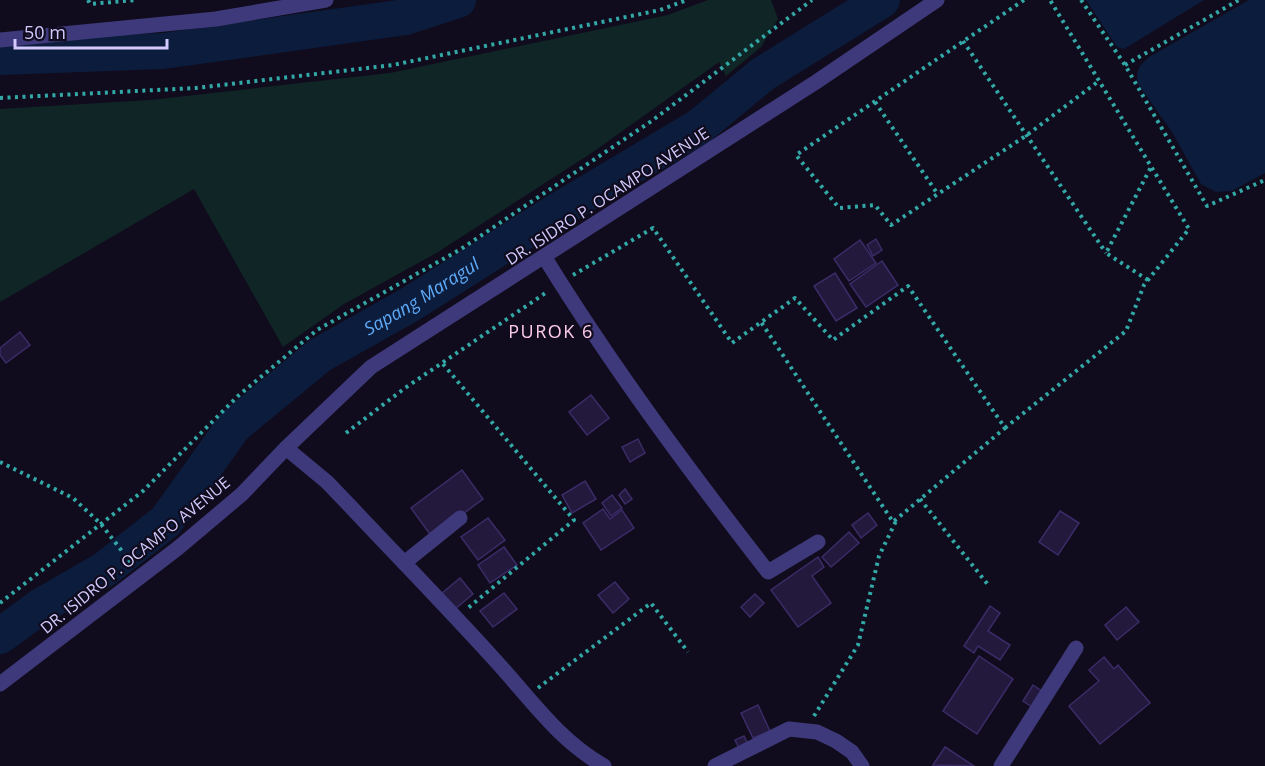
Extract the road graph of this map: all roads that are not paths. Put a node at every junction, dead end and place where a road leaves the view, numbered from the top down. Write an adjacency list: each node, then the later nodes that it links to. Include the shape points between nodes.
1 (326, 0): 3 (street, via 216,19)
2 (937, 0): 4 (street, DR. ISIDRO P. OCAMPO AVENUE)
3 (0, 40)
4 (545, 258): 5 (street, DR. ISIDRO P. OCAMPO AVENUE, via 371,367); 7 (street, via 610,361 768,572)
5 (286, 448): 8 (street, via 327,482); 10 (street, DR. ISIDRO P. OCAMPO AVENUE, via 242,494 178,548)
6 (460, 518): 8 (street)
7 (818, 542)
8 (404, 563): 11 (street, via 549,725)
9 (1076, 648): 14 (street)
10 (0, 684)
11 (604, 766)
12 (715, 766): 13 (street, via 789,729 817,732 837,741)
13 (862, 766)
14 (1001, 766)

